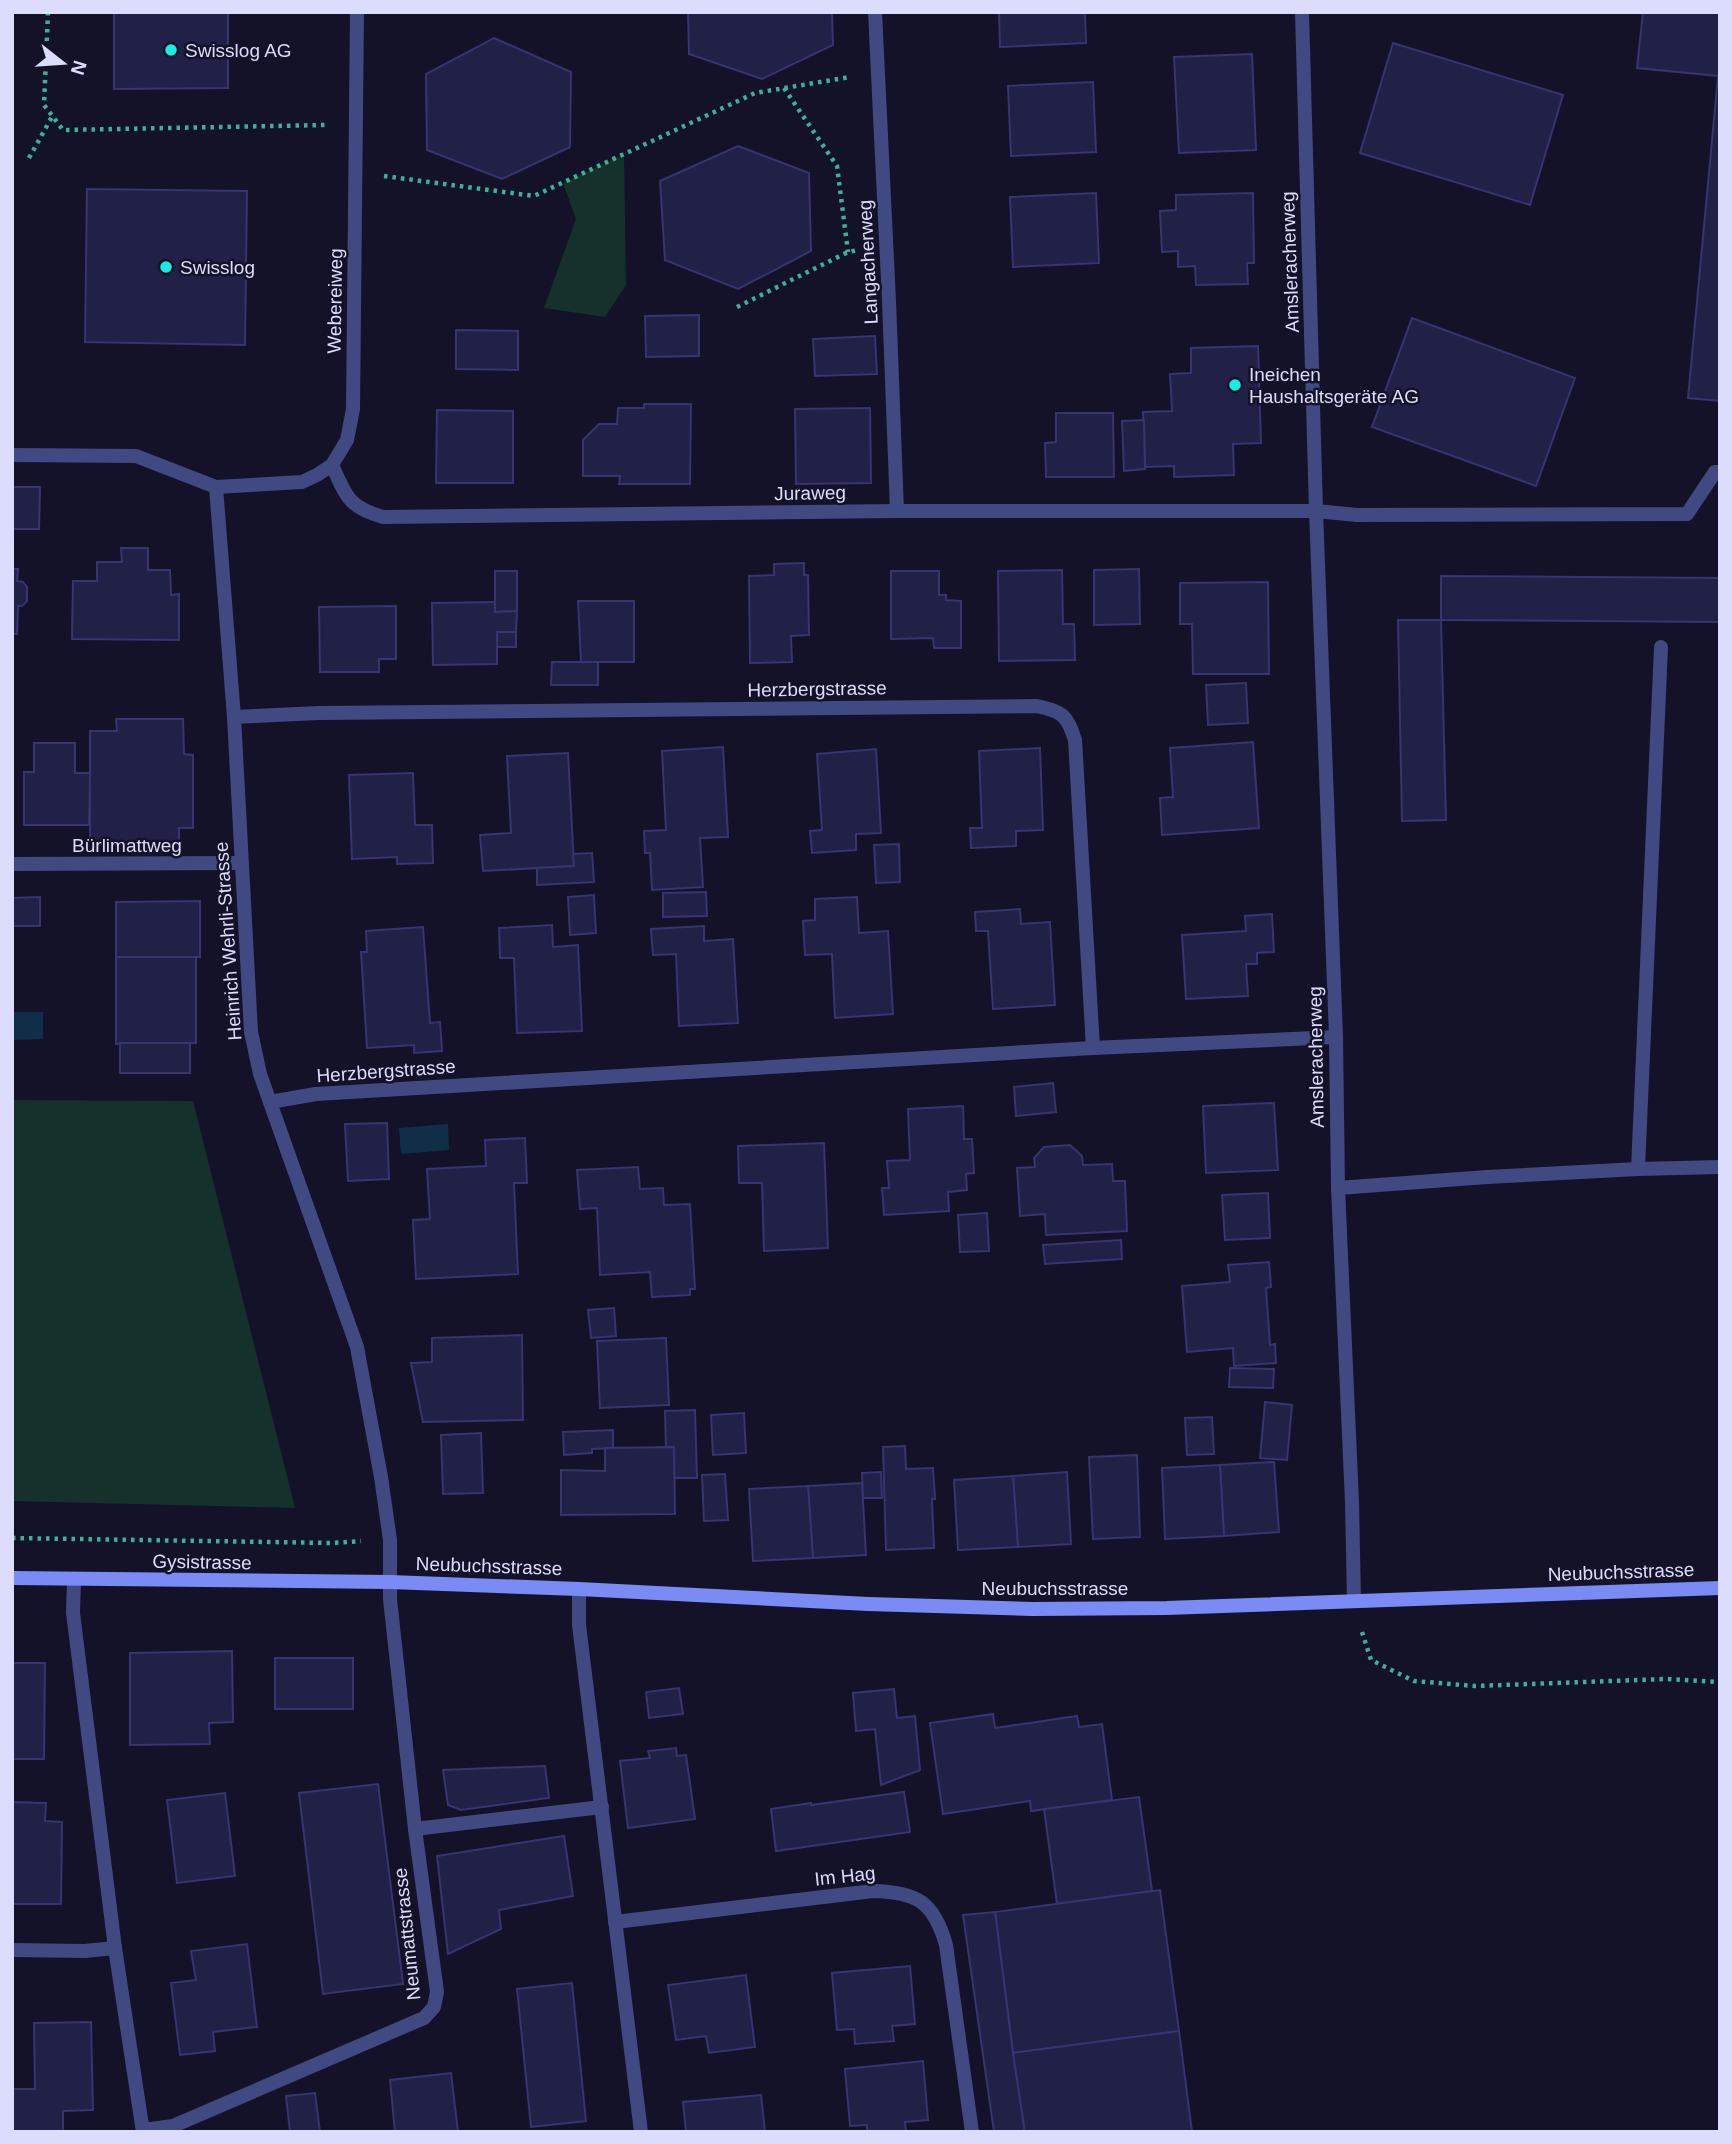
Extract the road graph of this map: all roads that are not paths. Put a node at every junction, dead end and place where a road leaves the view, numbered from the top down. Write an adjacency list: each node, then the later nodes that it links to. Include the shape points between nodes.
1 (357, 12): 5 (street, Webereiweg, via 353,409 346,440)
2 (875, 12): 8 (street, Langacherweg)
3 (1302, 12): 9 (street, Amsleracherweg)
4 (12, 455): 7 (street, via 136,456)
5 (332, 465): 7 (street, via 302,482); 8 (street, Juraweg, via 346,496 362,511 383,517)
6 (1720, 472): 9 (street, via 1715,472 1687,514 1357,515)
7 (216, 487): 11 (street, Heinrich Wehrli-Strasse)
8 (897, 511): 9 (street, Juraweg)
9 (1316, 511): 14 (street, Amsleracherweg)
10 (1661, 647): 18 (street)
11 (234, 717): 12 (street, Heinrich Wehrli-Strasse); 15 (street, Herzbergstrasse, via 1037,706 1054,710 1069,722 1075,740)
12 (241, 863): 13 (street, Bürlimattweg); 16 (street, Heinrich Wehrli-Strasse, via 251,1032)
13 (12, 864)
14 (1336, 1037): 15 (street, Herzbergstrasse); 19 (street, Amsleracherweg)
15 (1093, 1048): 16 (street, Herzbergstrasse, via 316,1094)
16 (270, 1102): 22 (street, Heinrich Wehrli-Strasse, via 357,1347 390,1540)
17 (1720, 1167): 18 (street)
18 (1638, 1169): 19 (street)
19 (1338, 1188): 25 (street, Amsleracherweg)
20 (12, 1578): 21 (street, Gysistrasse)
21 (74, 1579): 22 (street, Gysistrasse); 29 (street, Neumattstrasse, via 73,1613)
22 (390, 1582): 24 (street, Neubuchsstrasse); 27 (street, Neumattstrasse)
23 (1720, 1588): 25 (street, Neubuchsstrasse)
24 (579, 1589): 25 (street, Neubuchsstrasse, via 1032,1609); 26 (street, via 579,1625)
25 (1353, 1601)
26 (602, 1807): 27 (street); 28 (street)
27 (415, 1829): 31 (street, Neumattstrasse, via 437,1992 435,2007 424,2018 173,2126)
28 (615, 1922): 32 (street); 33 (street, Im Hag, via 873,1891 914,1897 940,1924 946,1945)
29 (115, 1948): 30 (street); 31 (street, Neumattstrasse)
30 (12, 1950)
31 (143, 2131)
32 (641, 2132)
33 (972, 2132)

